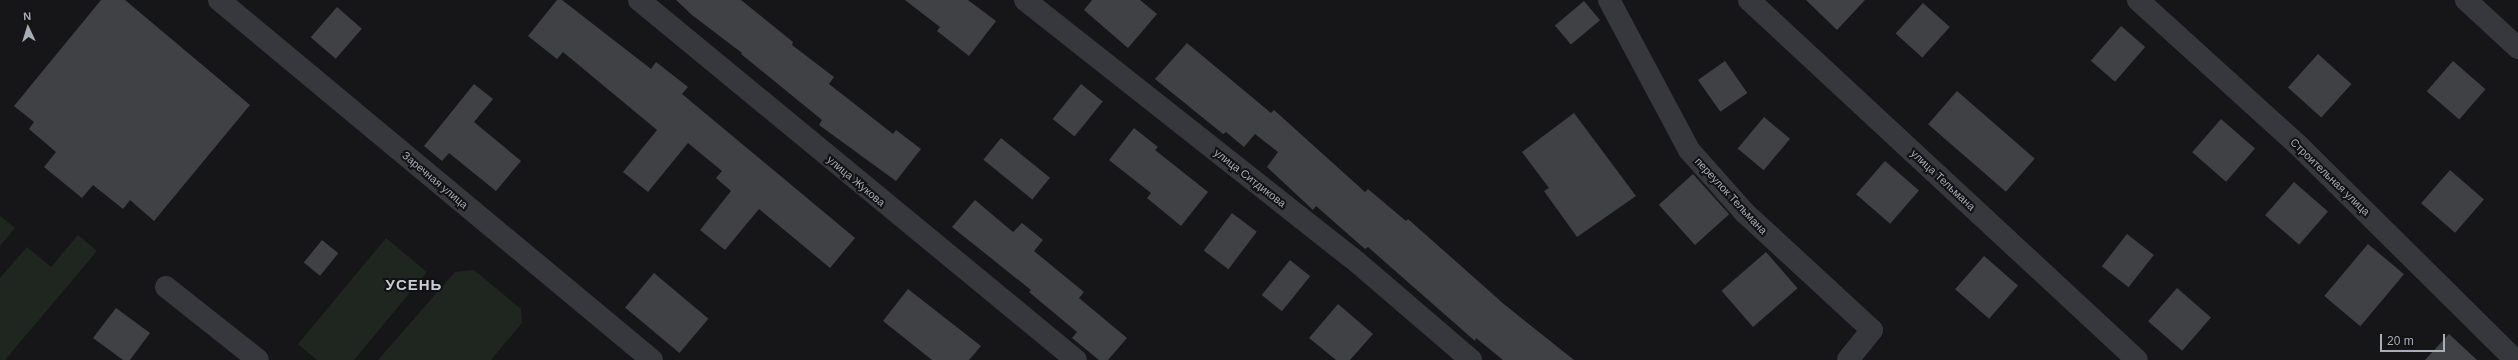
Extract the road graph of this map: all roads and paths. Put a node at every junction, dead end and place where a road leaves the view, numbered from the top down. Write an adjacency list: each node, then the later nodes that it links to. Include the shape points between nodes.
1 (219, 0): 11 (street, Заречная улица)
2 (639, 0): 12 (street, улица Жукова)
3 (1025, 0): 13 (street, улица Ситдикова, via 1351,257)
4 (1609, 0): 14 (street, переулок Тельмана, via 1689,150 1744,212 1872,330)
5 (1749, 0): 15 (street, улица Тельмана)
6 (2138, 0): 16 (street, Строительная улица, via 2298,145)
7 (2466, 0): 8 (street)
8 (2518, 48)
9 (166, 287): 10 (street)
10 (258, 360)
11 (652, 360)
12 (1076, 360)
13 (1471, 360)
14 (1848, 360)
15 (2136, 360)
16 (2515, 360)

